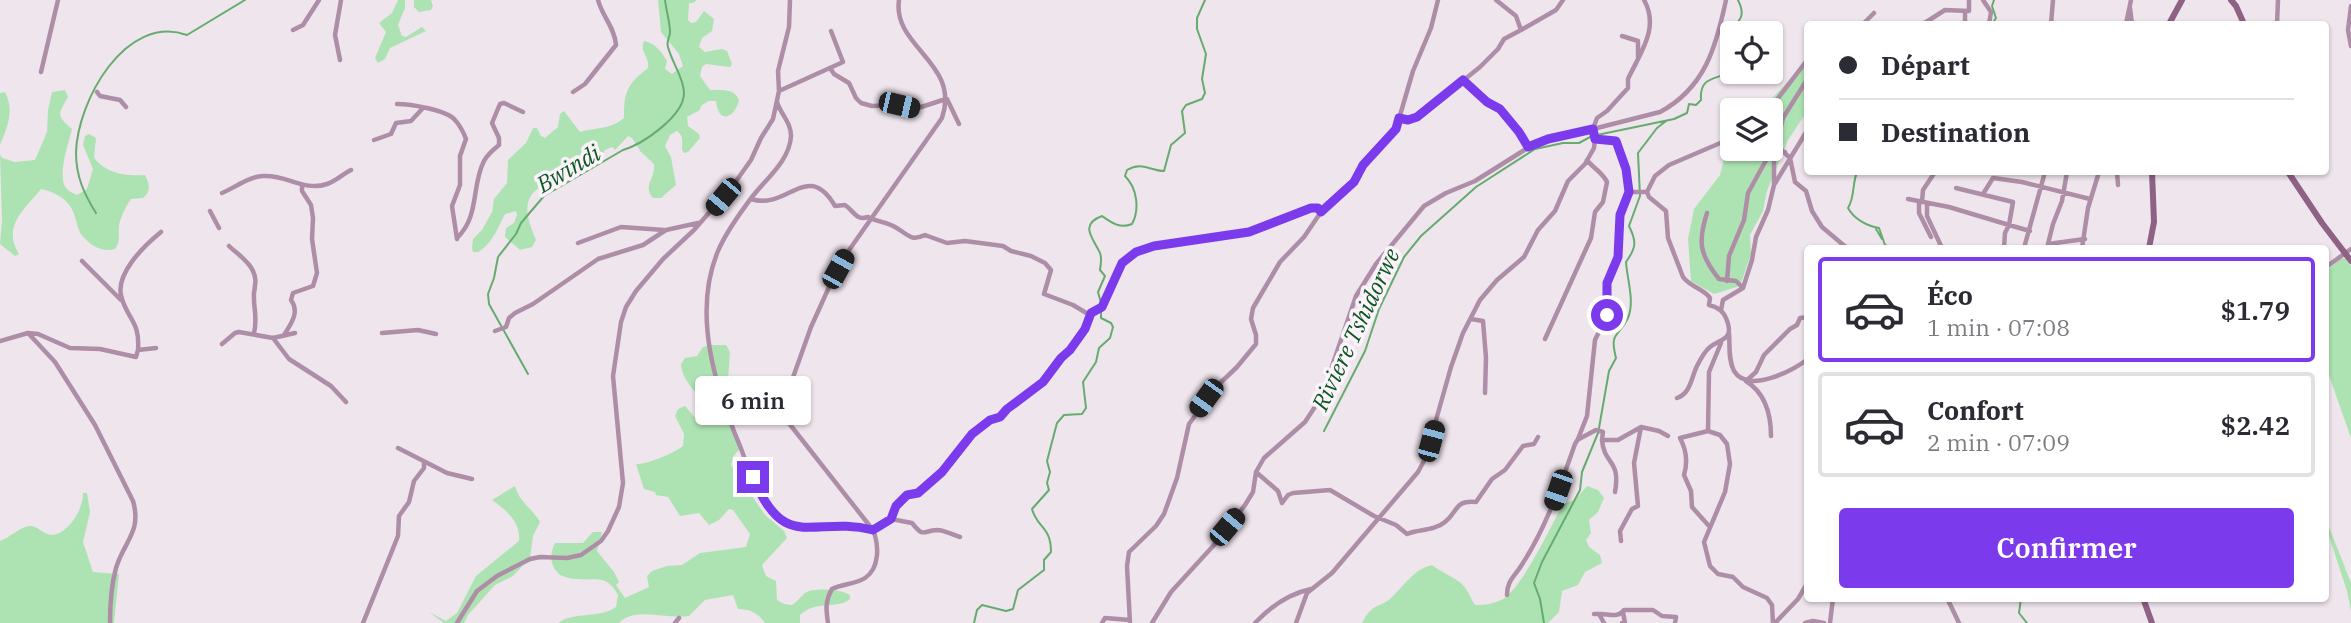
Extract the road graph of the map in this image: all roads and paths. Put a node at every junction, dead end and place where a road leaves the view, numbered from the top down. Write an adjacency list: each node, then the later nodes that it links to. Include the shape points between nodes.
1 (58, 0): 44 (street)
2 (319, 0): 35 (street, via 303,26)
3 (341, 0): 40 (street, via 335,35)
4 (598, 0): 48 (street, via 616,45)
5 (790, 0): 49 (street)
6 (899, 0): 51 (street, via 903,28 936,69)
7 (1438, 0): 57 (street)
8 (1496, 0): 22 (street)
9 (1563, 0): 36 (street, via 1556,10)
10 (1644, 0): 41 (street, via 1650,29)
11 (1726, 0): 60 (street, via 1707,65 1687,94 1660,112)
12 (1969, 0): 23 (street)
13 (1983, 0): 28 (street, via 1991,12)
14 (2053, 0): 29 (street)
15 (2182, 0): 32 (street)
16 (2231, 0): 33 (street)
17 (2278, 0): 34 (street)
18 (1512, 2): 22 (street)
19 (2130, 3): 30 (street); 31 (street)
20 (2341, 5): 21 (street)
21 (2351, 6): 39 (street)
22 (1510, 10): 36 (street)
23 (1965, 12): 26 (street, via 1945,10); 27 (street)
24 (1874, 13): 25 (street)
25 (1867, 21)
26 (1928, 21)
27 (1965, 21)
28 (1990, 21)
29 (2051, 21)
30 (2127, 21)
31 (2132, 21)
32 (2171, 21)
33 (2243, 21)
34 (2277, 21)
35 (293, 30)
36 (1521, 30): 45 (street, via 1504,39)
37 (831, 31): 43 (street, via 843,62)
38 (1622, 36): 41 (street, via 1638,41)
39 (2351, 46)
40 (340, 60)
41 (1638, 61): 60 (street, via 1625,93 1597,118)
42 (1804, 64): 50 (street)
43 (830, 68): 49 (street); 51 (street, via 849,83 856,98 872,106 915,109)
44 (41, 72)
45 (1463, 80): 57 (street, via 1417,117); 65 (street, via 1500,109)
46 (1804, 84): 58 (street)
47 (97, 92): 54 (street)
48 (573, 92)
49 (779, 92): 52 (street)
50 (1778, 98)
51 (946, 99): 59 (street); 98 (street, via 942,118)
52 (777, 102): 91 (street, via 790,125 791,137 785,158); 99 (street, via 751,160)
53 (397, 104): 55 (street)
54 (126, 107)
55 (423, 108): 56 (street, via 455,119 466,139 460,156 460,185 452,206 457,239 474,211 485,159 499,145 492,123 495,114 503,103); 63 (street, via 411,121 396,123 391,134)
56 (523, 112)
57 (1399, 118): 96 (street, via 1396,129 1363,165 1354,182)
58 (1783, 118)
59 (959, 124)
60 (1593, 129): 62 (street); 65 (street)
61 (1804, 135): 69 (street)
62 (1595, 139): 70 (street); 86 (street, via 1616,141)
63 (374, 140)
64 (1720, 143): 87 (street, via 1669,165)
65 (1528, 147): 159 (street, via 1424,206 1412,220 1356,296 1322,396 1305,422 1270,452)
66 (1783, 149): 67 (street)
67 (1786, 152): 68 (street); 69 (street)
68 (1783, 153)
69 (1790, 158): 81 (street); 108 (street, via 1795,182 1805,191 1817,219)
70 (1587, 160): 126 (street, via 1568,181 1555,211 1524,257 1489,288); 139 (street, via 1607,182 1603,202)
71 (1765, 161): 121 (street, via 1751,184 1744,220 1729,256)
72 (1774, 161): 81 (street)
73 (351, 170): 83 (street, via 327,185)
74 (1933, 175): 94 (street, via 1923,190)
75 (2044, 175): 84 (street)
76 (2067, 175): 88 (street)
77 (2098, 175): 93 (street)
78 (2117, 175): 82 (street)
79 (2152, 175): 115 (street, via 2154,222)
80 (2290, 175): 117 (street, via 2322,223)
81 (1774, 185): 122 (street)
82 (2118, 185)
83 (302, 186): 89 (street, via 278,176 260,176); 136 (street, via 311,205 317,274 313,286 293,293 295,315)
84 (2040, 186): 88 (street); 90 (street, via 1993,178); 103 (street)
85 (1955, 188): 90 (street)
86 (1629, 192): 87 (street); 155 (street, via 1620,215 1618,257 1607,283 1607,315 1595,340 1587,416)
87 (1645, 192): 124 (street, via 1666,211 1668,238 1686,282 1707,293 1709,305)
88 (2064, 192): 93 (street); 112 (street)
89 (222, 193)
90 (1983, 194): 100 (street, via 2013,202)
91 (751, 199): 98 (street, via 763,203 807,185 828,194 835,206 845,205 857,217); 165 (street, via 719,249 705,314 714,368 733,429 760,494 784,524)
92 (1908, 199): 94 (street)
93 (2090, 199): 106 (street)
94 (1923, 202): 100 (street); 105 (street, via 1919,213); 109 (street)
95 (210, 211): 101 (street)
96 (1321, 212): 125 (street, via 1311,208 1249,232 1136,252 1122,263 1102,307); 175 (street, via 1263,289 1251,314 1256,344 1193,418 1164,514 1129,552)
97 (1707, 213): 121 (street, via 1702,248 1716,275)
98 (872, 219): 125 (street, via 894,226 907,237 925,235 947,243 1003,246 1031,256 1051,270 1044,295); 165 (street, via 830,285 786,397 788,422)
99 (698, 223): 102 (street); 178 (street, via 636,291 621,323 613,376 623,483 608,531 581,555 519,563 477,591)
100 (2009, 225): 103 (street); 110 (street)
101 (219, 228)
102 (666, 230): 107 (street, via 621,227); 129 (street, via 643,245 598,259)
103 (2030, 231): 111 (street)
104 (161, 232): 123 (street, via 136,255 122,282)
105 (1931, 237)
106 (2085, 239): 113 (street); 114 (street)
107 (578, 243)
108 (1842, 245)
109 (1941, 245)
110 (2004, 245)
111 (2025, 245)
112 (2047, 245)
113 (2052, 245)
114 (2083, 245)
115 (2150, 245)
116 (229, 246): 132 (street, via 253,271)
117 (2348, 251): 119 (street); 120 (street)
118 (82, 261): 123 (street)
119 (2351, 261)
120 (2329, 265)
121 (1727, 281): 122 (street, via 1736,281)
122 (1742, 288): 124 (street, via 1723,300)
123 (122, 300): 144 (street, via 136,328)
124 (1721, 310): 130 (street)
125 (1091, 313): 163 (street, via 1085,329 1043,382 972,434 942,472 896,506)
126 (1471, 318): 147 (street, via 1483,321); 162 (street, via 1457,347 1425,459)
127 (1804, 318): 146 (street, via 1764,355)
128 (21, 328): 137 (street)
129 (495, 331)
130 (1729, 332): 141 (street); 146 (street, via 1731,363)
131 (28, 333): 137 (street); 144 (street, via 70,348 136,357); 176 (street, via 55,362 95,425 136,511 135,531 117,565)
132 (254, 333): 138 (street); 142 (street, via 235,333)
133 (295, 333): 136 (street)
134 (382, 333): 135 (street, via 418,330)
135 (436, 334)
136 (284, 335): 138 (street)
137 (20, 336): 140 (street)
138 (273, 338): 149 (street, via 289,359 331,386)
139 (1545, 339)
140 (0, 341)
141 (1721, 342): 148 (street, via 1710,347 1687,393); 151 (street, via 1710,372)
142 (222, 344)
143 (156, 348): 144 (street)
144 (138, 350)
145 (1804, 362): 146 (street, via 1774,378)
146 (1746, 381): 153 (street, via 1763,398)
147 (1485, 393)
148 (1677, 398)
149 (346, 402)
150 (1641, 427): 152 (street); 156 (street, via 1618,440); 167 (street, via 1634,463 1639,505 1620,531)
151 (1708, 431): 164 (street, via 1727,444 1730,464); 164 (street, via 1680,438 1692,507)
152 (1668, 436)
153 (1772, 436)
154 (1538, 437): 162 (street, via 1534,444 1523,446 1476,502 1466,501 1439,526 1407,534)
155 (1578, 439): 156 (street, via 1599,431); 170 (street, via 1550,513 1507,585)
156 (1602, 440): 161 (street, via 1617,473)
157 (398, 449): 158 (street)
158 (424, 463): 160 (street); 177 (street, via 400,516 398,536)
159 (1256, 472): 162 (street, via 1278,491 1282,503 1288,495 1330,490); 181 (street, via 1245,505 1171,592)
160 (472, 479)
161 (1615, 492)
162 (1380, 517): 168 (street, via 1332,573)
163 (891, 519): 165 (street); 166 (street, via 912,523 924,534 939,530)
164 (1709, 526): 187 (street, via 1704,542 1711,568 1767,598)
165 (873, 530): 179 (street, via 878,547 872,570 866,578 832,589 827,598)
166 (960, 537)
167 (1620, 541)
168 (1312, 589): 182 (street, via 1282,600); 183 (street)
169 (1804, 589): 187 (street)
170 (1507, 595)
171 (1833, 602): 190 (street)
172 (1949, 602): 191 (street)
173 (2144, 602): 192 (street)
174 (1623, 612): 184 (street, via 1597,614); 185 (street); 186 (street, via 1653,610 1676,617)
175 (1130, 621): 180 (street, via 1105,618)
176 (110, 623)
177 (363, 623)
178 (457, 623)
179 (828, 623)
180 (1102, 623)
181 (1152, 623)
182 (1255, 623)
183 (1296, 623)
184 (1604, 623)
185 (1622, 623)
186 (1675, 623)
187 (1776, 623)
188 (1805, 623): 189 (street)
189 (1824, 623)
190 (1830, 623)
191 (1959, 623)
192 (2152, 623)

